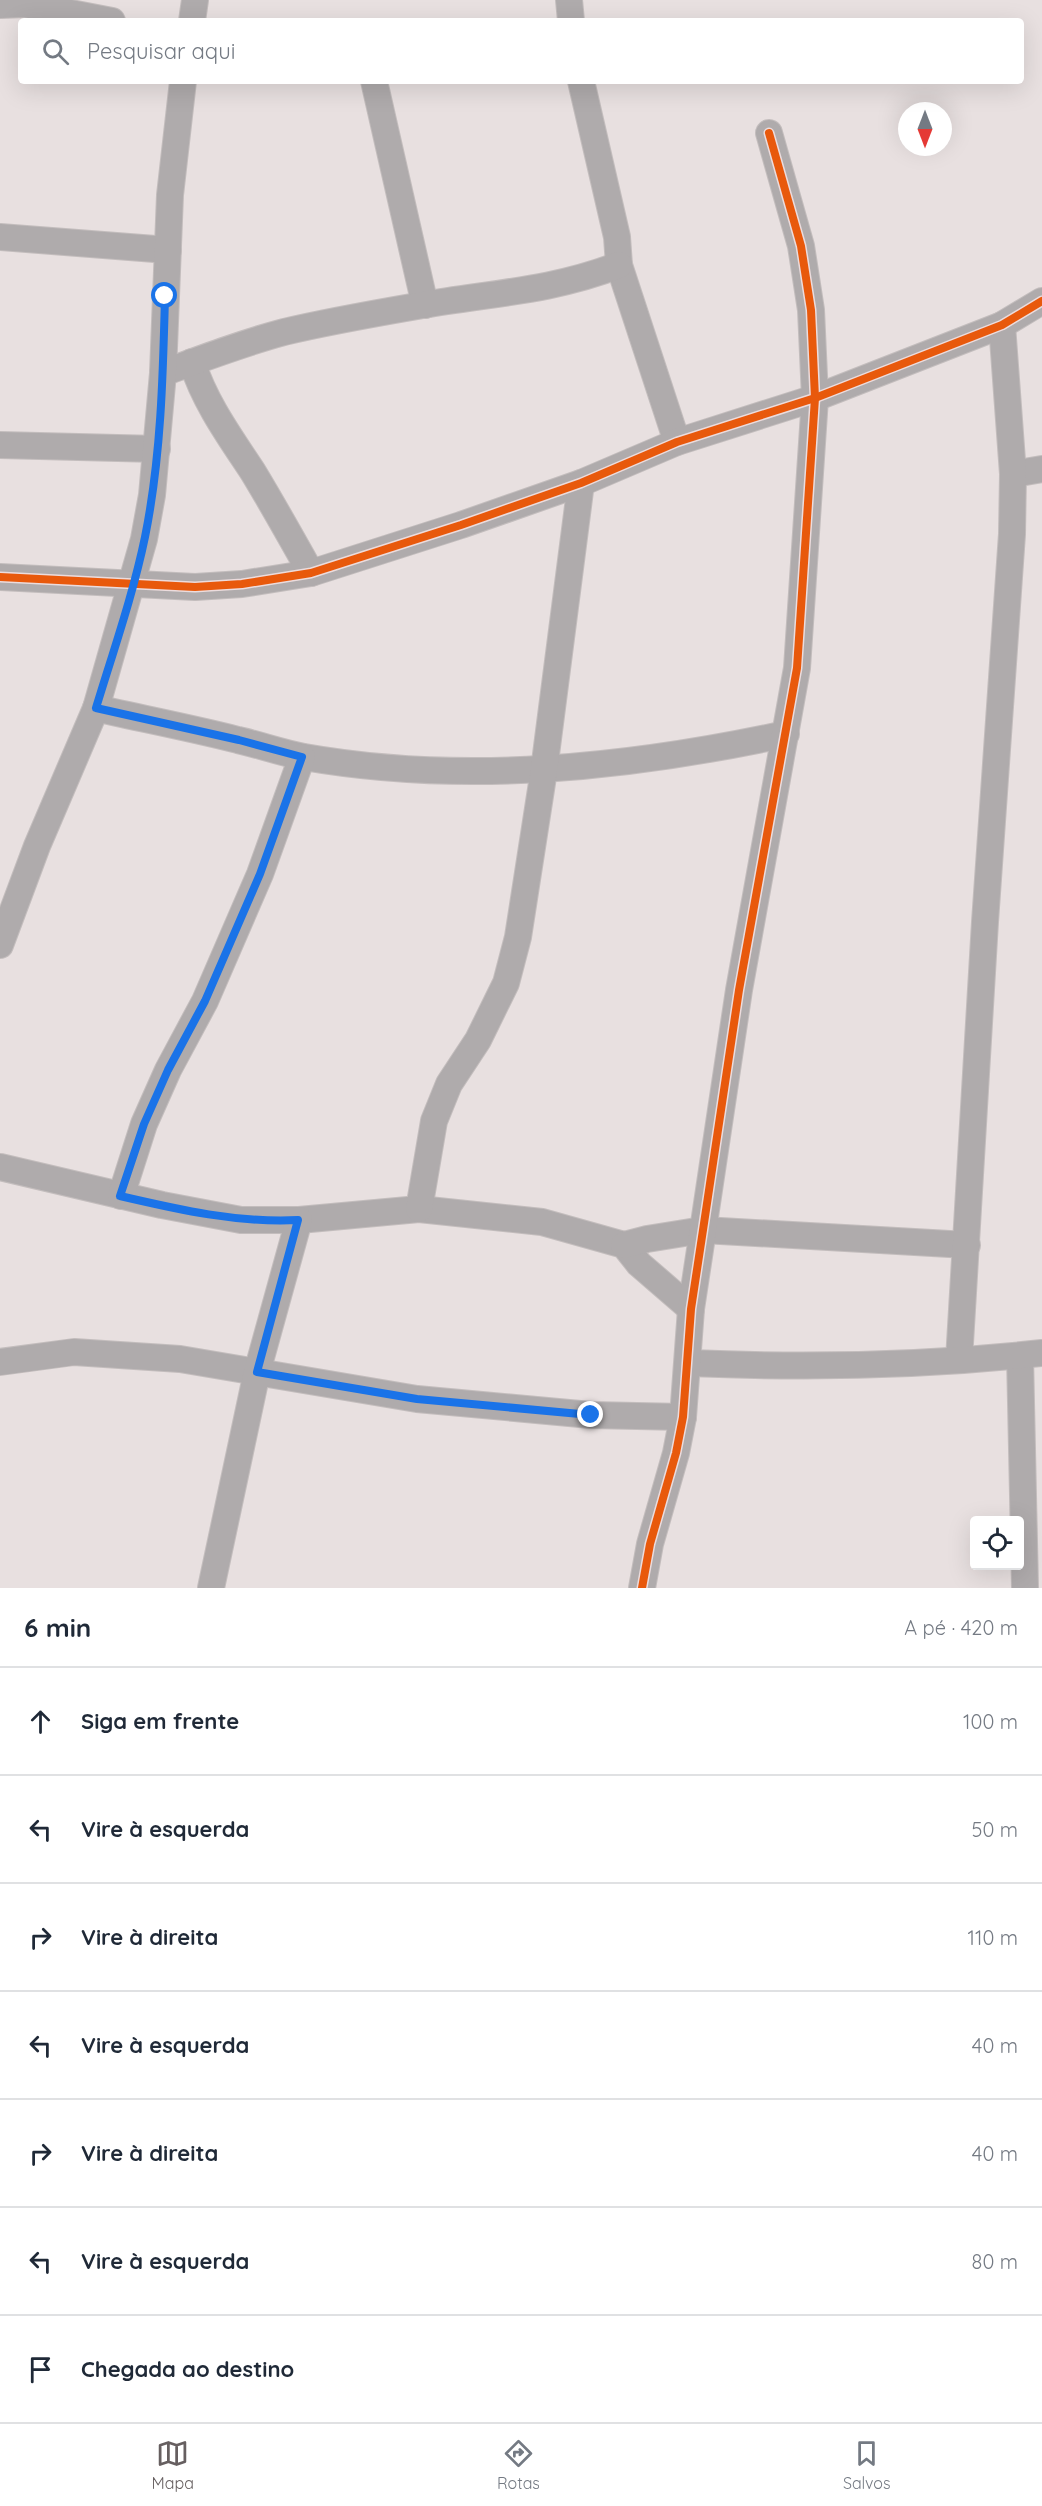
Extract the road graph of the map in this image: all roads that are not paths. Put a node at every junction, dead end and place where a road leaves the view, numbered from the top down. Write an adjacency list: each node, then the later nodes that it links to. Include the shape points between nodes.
1 (195, 0): 5 (street)
2 (569, 0): 6 (street)
3 (17, 3): 4 (street)
4 (96, 18)
5 (192, 18)
6 (571, 18)
7 (183, 84): 12 (street)
8 (375, 84): 15 (street)
9 (582, 84): 13 (street, via 617,237)
10 (769, 133): 19 (street, via 806,270)
11 (0, 237): 12 (street)
12 (168, 250): 18 (street)
13 (619, 266): 15 (street, via 531,290); 20 (street)
14 (1042, 302): 16 (street)
15 (425, 305): 17 (street, via 285,332)
16 (1002, 325): 19 (street); 24 (street)
17 (192, 362): 18 (street); 26 (street, via 211,407)
18 (163, 373): 22 (street)
19 (815, 398): 20 (street); 30 (street, via 797,668)
20 (677, 442): 25 (street)
21 (0, 445): 22 (street)
22 (157, 449): 28 (street, via 144,539)
23 (1042, 469): 24 (street)
24 (1013, 474): 40 (street, via 1009,603 985,922)
25 (581, 483): 26 (street); 32 (street)
26 (311, 573): 28 (street, via 242,585)
27 (0, 577): 28 (street)
28 (132, 584): 29 (street)
29 (96, 708): 31 (street); 33 (street)
30 (786, 734): 32 (street, via 716,749); 38 (street, via 741,979)
31 (302, 757): 32 (street, via 414,770); 35 (street, via 260,874 205,1001 144,1124)
32 (544, 770): 36 (street, via 518,937 506,983 478,1040 449,1084 434,1121)
33 (0, 945)
34 (0, 1167): 35 (street)
35 (120, 1196): 37 (street, via 241,1220)
36 (419, 1209): 37 (street); 39 (street, via 542,1221)
37 (298, 1220): 46 (street)
38 (703, 1230): 39 (street); 40 (street); 41 (street)
39 (624, 1245): 41 (street, via 639,1264)
40 (967, 1245): 43 (street)
41 (691, 1309): 45 (street)
42 (1031, 1355): 43 (street); 50 (street)
43 (959, 1360): 45 (street, via 834,1367)
44 (0, 1362): 46 (street, via 74,1352 180,1359)
45 (688, 1363): 47 (street)
46 (257, 1372): 47 (street, via 417,1399 580,1414); 48 (street)
47 (683, 1417): 49 (street)
48 (211, 1588)
49 (642, 1588)
50 (1025, 1588)

